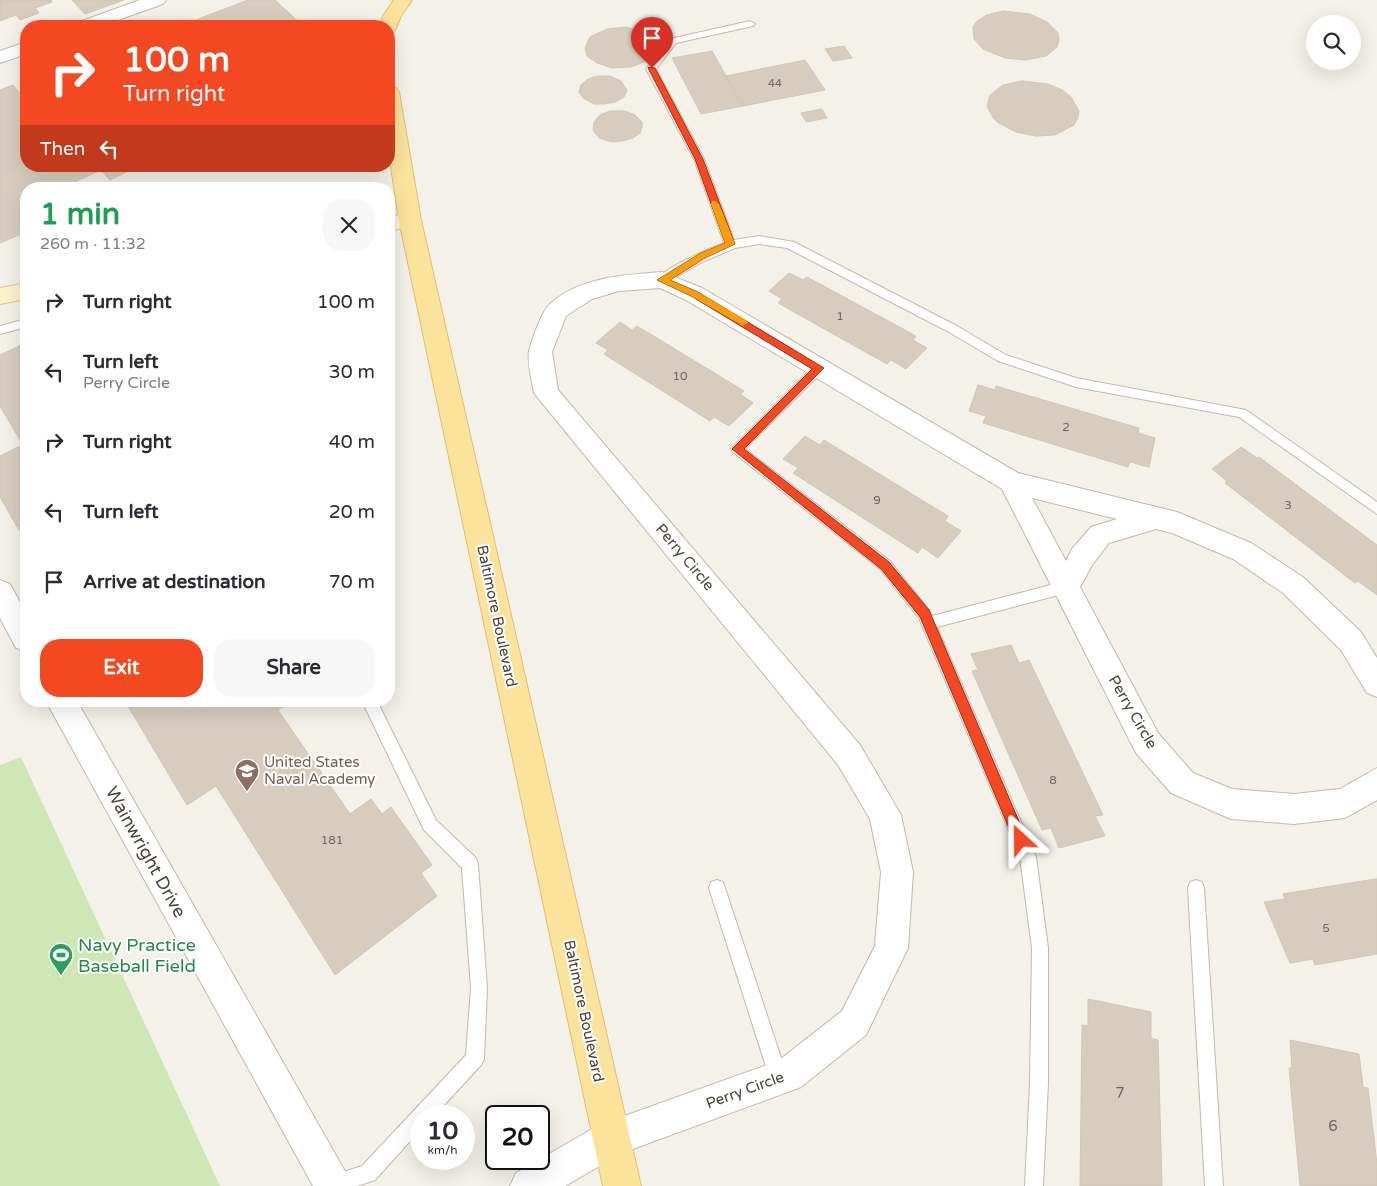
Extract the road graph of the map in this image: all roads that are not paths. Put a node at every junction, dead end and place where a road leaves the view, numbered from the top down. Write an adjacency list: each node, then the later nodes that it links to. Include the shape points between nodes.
1 (157, 0): 3 (street)
2 (403, 0): 4 (main road)
3 (102, 20)
4 (391, 20)
5 (750, 24): 10 (lane, via 673,42 652,68 699,159)
6 (20, 50): 7 (street)
7 (0, 57)
8 (395, 163): 9 (main road, Baltimore Boulevard)
9 (400, 222): 31 (main road, Baltimore Boulevard)
10 (730, 244): 11 (lane); 18 (lane, via 760,240 790,245 953,329 1002,358 1076,382 1242,413)
11 (662, 280): 16 (street, Perry Circle, via 694,294); 30 (street, Perry Circle, via 619,283 584,293 556,311 540,352 546,393 849,755 885,815 897,872 891,948 854,1023 789,1075)
12 (20, 292): 13 (main road)
13 (0, 296)
14 (20, 325): 15 (lane)
15 (0, 330)
16 (819, 368): 17 (street, Perry Circle); 22 (lane, via 737,449 885,565)
17 (1011, 482): 19 (street, Perry Circle); 20 (street, Perry Circle)
18 (1377, 509)
19 (1157, 518): 20 (street, via 1100,536 1082,558); 24 (street, Perry Circle, via 1242,550 1293,585 1351,641)
20 (1066, 587): 22 (lane); 27 (street, Perry Circle, via 1147,743 1182,783 1231,804 1294,809 1344,803)
21 (0, 592): 23 (street)
22 (928, 623): 35 (lane, via 1028,856 1040,948)
23 (20, 628)
24 (1377, 684)
25 (64, 707): 32 (street, Wainwright Drive)
26 (371, 707): 32 (lane, via 430,825 470,864 479,988 475,1059 368,1173)
27 (1377, 782)
28 (717, 888): 30 (lane)
29 (1196, 888): 36 (lane)
30 (779, 1079): 31 (street, Perry Circle)
31 (612, 1138): 33 (street, Perry Circle); 34 (main road, Baltimore Boulevard)
32 (332, 1185)
33 (529, 1186)
34 (622, 1186)
35 (1034, 1186)
36 (1214, 1186)

